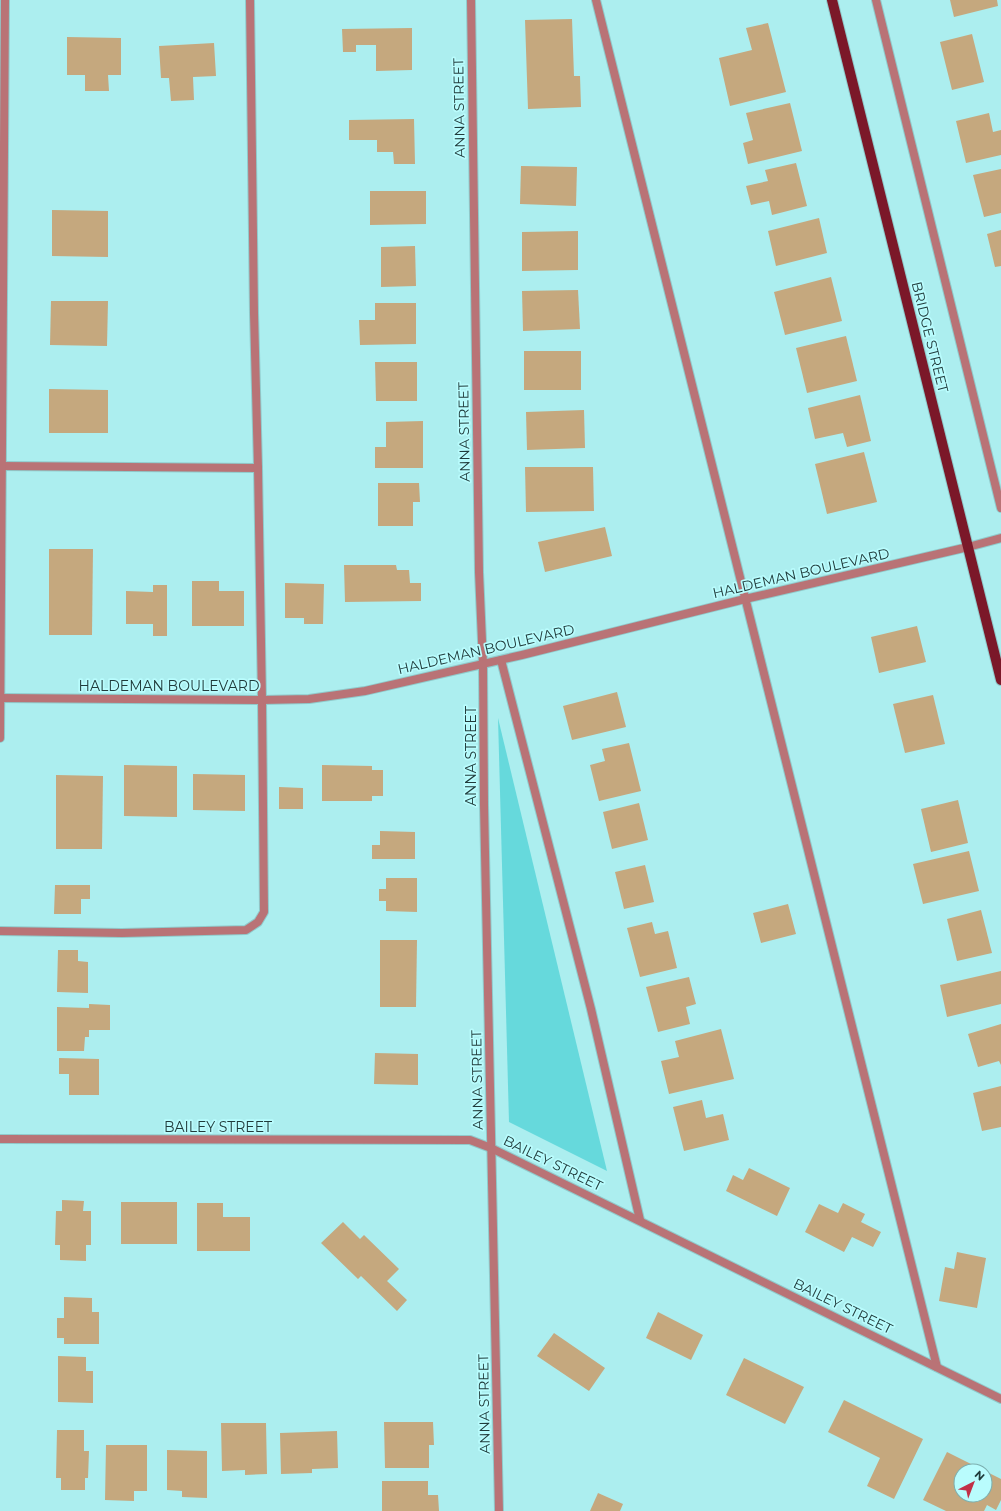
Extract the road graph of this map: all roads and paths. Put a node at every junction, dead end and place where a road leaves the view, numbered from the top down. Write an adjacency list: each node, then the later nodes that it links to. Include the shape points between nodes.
1 (5, 0): 7 (street)
2 (250, 0): 10 (street)
3 (471, 0): 16 (street, ANNA STREET)
4 (596, 0): 14 (street)
5 (832, 0): 13 (main road, BRIDGE STREET)
6 (876, 0): 11 (street, BRIDGE STREET)
7 (3, 74): 8 (street)
8 (1, 270): 9 (street)
9 (1, 466): 10 (street); 18 (street)
10 (258, 468): 19 (street)
11 (1001, 508)
12 (1001, 538): 13 (street, HALDEMAN BOULEVARD)
13 (968, 547): 14 (street, HALDEMAN BOULEVARD); 17 (main road, BRIDGE STREET)
14 (746, 599): 15 (street, HALDEMAN BOULEVARD); 25 (street)
15 (502, 660): 16 (street, HALDEMAN BOULEVARD); 24 (street, via 591,1009)
16 (483, 664): 19 (street, HALDEMAN BOULEVARD, via 365,691 309,699); 23 (street, ANNA STREET)
17 (1001, 680)
18 (0, 698): 19 (street, HALDEMAN BOULEVARD); 20 (street)
19 (262, 700): 21 (street, via 264,912 258,922 246,930 122,933)
20 (0, 738)
21 (0, 931)
22 (0, 1139): 23 (street, BAILEY STREET, via 470,1140)
23 (491, 1148): 24 (street, BAILEY STREET); 27 (street, ANNA STREET)
24 (640, 1220): 25 (street, BAILEY STREET)
25 (937, 1367): 26 (street, BAILEY STREET)
26 (1001, 1399)
27 (499, 1511)

